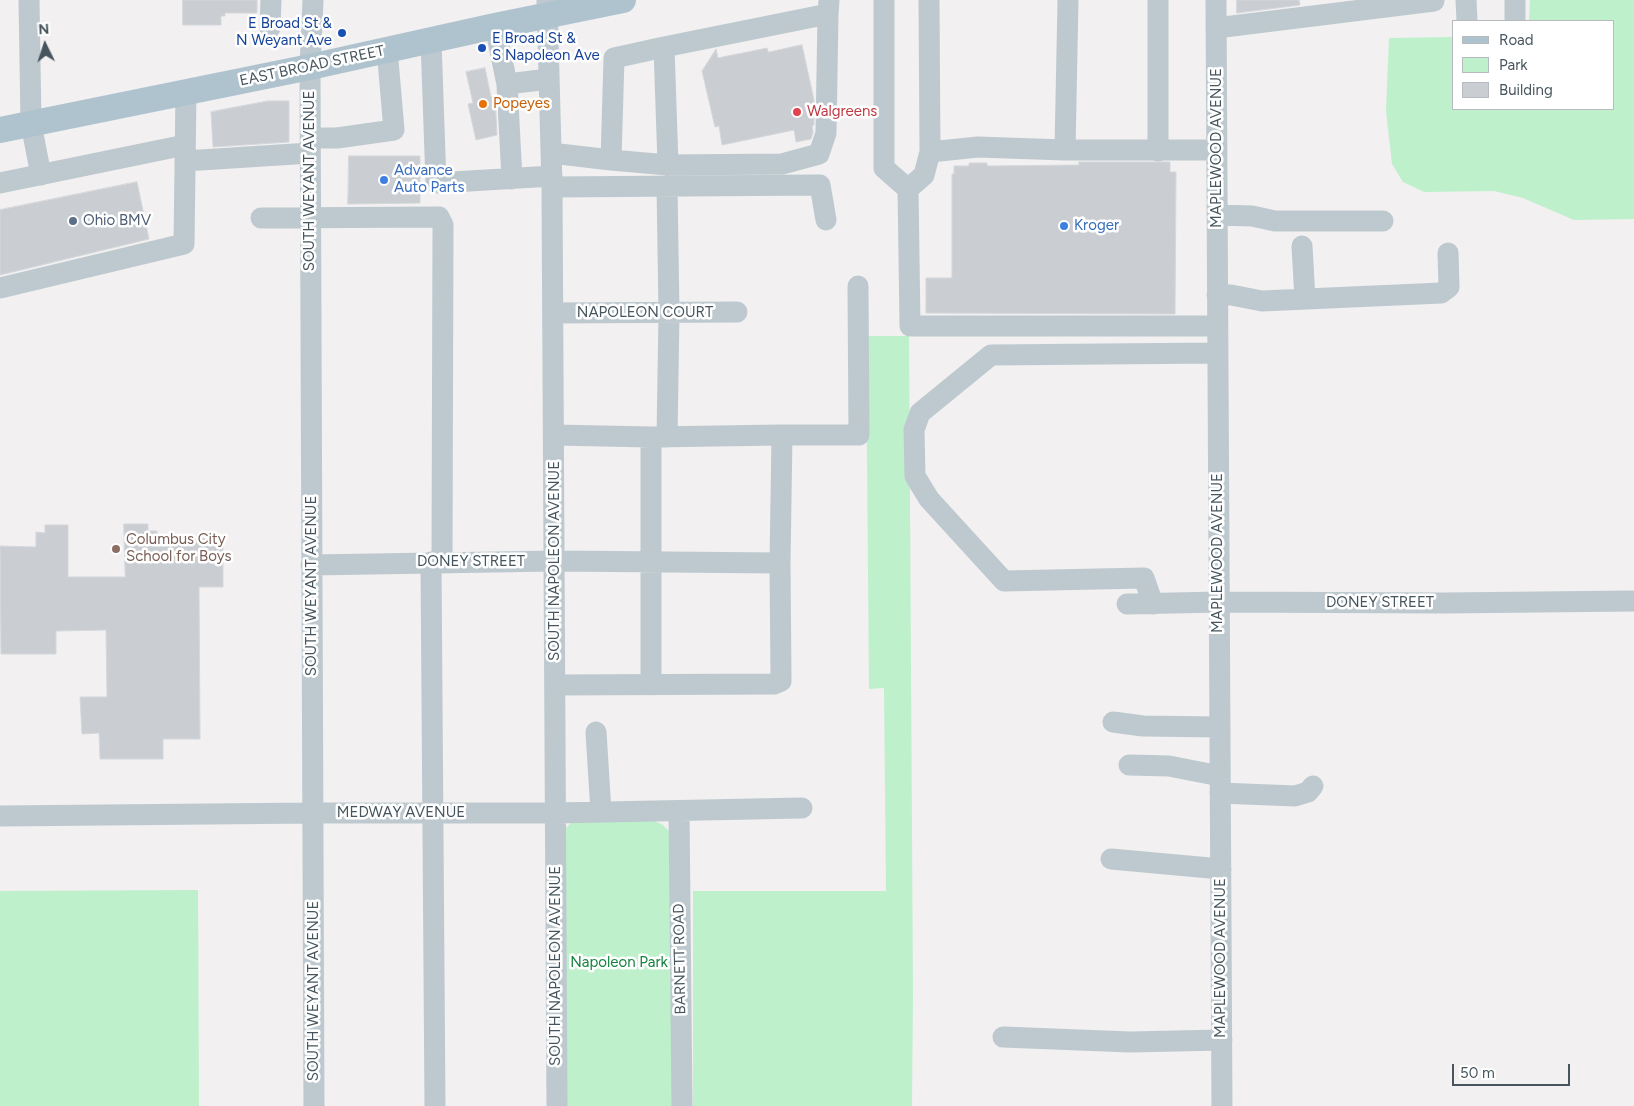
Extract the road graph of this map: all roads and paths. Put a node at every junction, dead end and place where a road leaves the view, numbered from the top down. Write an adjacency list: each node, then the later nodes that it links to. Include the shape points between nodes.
1 (29, 0): 27 (street)
2 (313, 0): 23 (street, SOUTH WEYANT AVENUE)
3 (623, 0): 14 (main road, EAST BROAD STREET)
4 (884, 0): 43 (street, via 884,168)
5 (929, 0): 33 (street)
6 (1068, 0): 30 (street)
7 (1158, 0): 32 (street)
8 (1216, 0): 19 (street, MAPLEWOOD AVENUE)
9 (1466, 0): 15 (street)
10 (1515, 0): 16 (street)
11 (277, 1): 18 (street)
12 (1434, 1): 19 (street)
13 (828, 7): 21 (street); 37 (street, via 826,133 819,154 782,164)
14 (547, 8): 17 (main road, EAST BROAD STREET); 24 (street, SOUTH NAPOLEON AVENUE)
15 (1467, 20)
16 (1515, 20)
17 (495, 26): 20 (main road, EAST BROAD STREET); 25 (street)
18 (270, 28)
19 (1216, 28): 31 (street, MAPLEWOOD AVENUE)
20 (431, 40): 22 (main road, EAST BROAD STREET); 39 (street, via 436,183)
21 (664, 47): 36 (street, via 614,58); 37 (street)
22 (387, 49): 23 (main road, EAST BROAD STREET); 29 (street, via 394,130 336,138)
23 (310, 67): 26 (main road, EAST BROAD STREET); 29 (street, SOUTH WEYANT AVENUE)
24 (549, 80): 25 (street); 35 (street, SOUTH NAPOLEON AVENUE)
25 (507, 84): 39 (street)
26 (186, 92): 27 (main road, EAST BROAD STREET); 34 (street)
27 (31, 124): 28 (main road, EAST BROAD STREET); 38 (street)
28 (0, 130)
29 (310, 146): 34 (street); 46 (street, SOUTH WEYANT AVENUE)
30 (1065, 150): 32 (street); 33 (street, via 978,147)
31 (1217, 150): 32 (street); 44 (street, MAPLEWOOD AVENUE)
32 (1158, 151)
33 (930, 152): 43 (street, via 924,175)
34 (185, 153): 38 (street); 52 (street, via 184,244)
35 (551, 153): 36 (street); 40 (street, SOUTH NAPOLEON AVENUE)
36 (611, 160): 37 (street)
37 (668, 165)
38 (41, 175): 41 (street)
39 (512, 179): 40 (street)
40 (552, 182): 42 (street); 57 (street, SOUTH NAPOLEON AVENUE)
41 (0, 183)
42 (667, 186): 47 (street, via 820,185); 55 (street)
43 (908, 189): 58 (street, via 910,326)
44 (1217, 215): 48 (street, via 1252,216 1275,221); 53 (street, MAPLEWOOD AVENUE)
45 (261, 218): 46 (street)
46 (310, 218): 64 (street, via 439,217 443,224); 67 (street, SOUTH WEYANT AVENUE)
47 (826, 220)
48 (1384, 221)
49 (1302, 246): 54 (street)
50 (1448, 253): 54 (street, via 1449,287 1440,293)
51 (858, 286): 61 (street, via 859,435)
52 (0, 288)
53 (1216, 295): 54 (street, via 1262,300); 58 (street, MAPLEWOOD AVENUE)
54 (1305, 299)
55 (669, 312): 56 (street, NAPOLEON COURT); 57 (street, NAPOLEON COURT); 62 (street)
56 (737, 312)
57 (553, 313): 60 (street, SOUTH NAPOLEON AVENUE)
58 (1217, 326): 59 (street, MAPLEWOOD AVENUE)
59 (1217, 354): 69 (street, MAPLEWOOD AVENUE); 71 (street, via 991,355 920,413 914,430 914,476 929,499 1004,581 1144,578)
60 (554, 435): 62 (street); 63 (street, SOUTH NAPOLEON AVENUE)
61 (782, 435): 62 (street); 66 (street)
62 (659, 437): 65 (street)
63 (555, 561): 64 (street, DONEY STREET); 65 (street, DONEY STREET); 72 (street, SOUTH NAPOLEON AVENUE)
64 (437, 562): 67 (street, DONEY STREET); 84 (street)
65 (652, 563): 66 (street, DONEY STREET); 73 (street)
66 (780, 563): 73 (street, via 781,681 774,684)
67 (311, 565): 83 (street, SOUTH WEYANT AVENUE)
68 (1634, 601): 69 (street, DONEY STREET)
69 (1219, 602): 71 (street, DONEY STREET); 75 (street, MAPLEWOOD AVENUE)
70 (1127, 604): 71 (street, DONEY STREET)
71 (1153, 604)
72 (555, 685): 73 (street); 85 (street, SOUTH NAPOLEON AVENUE)
73 (651, 685)
74 (1113, 722): 75 (street, via 1143,726)
75 (1220, 727): 78 (street, MAPLEWOOD AVENUE)
76 (596, 732): 82 (street)
77 (1129, 765): 78 (street, via 1169,766)
78 (1220, 785): 79 (street, via 1296,796 1308,792); 88 (street, MAPLEWOOD AVENUE)
79 (1313, 786)
80 (802, 808): 81 (street, MEDWAY AVENUE)
81 (679, 811): 82 (street, MEDWAY AVENUE); 94 (street, BARNETT ROAD)
82 (601, 812): 85 (street, MEDWAY AVENUE)
83 (313, 813): 84 (street, MEDWAY AVENUE); 86 (street, MEDWAY AVENUE); 91 (street, SOUTH WEYANT AVENUE)
84 (434, 813): 85 (street, MEDWAY AVENUE); 92 (street)
85 (556, 813): 93 (street, SOUTH NAPOLEON AVENUE)
86 (0, 816)
87 (1112, 859): 88 (street)
88 (1220, 868): 90 (street, MAPLEWOOD AVENUE)
89 (1003, 1037): 90 (street, via 1130,1042)
90 (1222, 1040): 95 (street, MAPLEWOOD AVENUE)
91 (314, 1106)
92 (435, 1106)
93 (557, 1106)
94 (682, 1106)
95 (1222, 1106)

